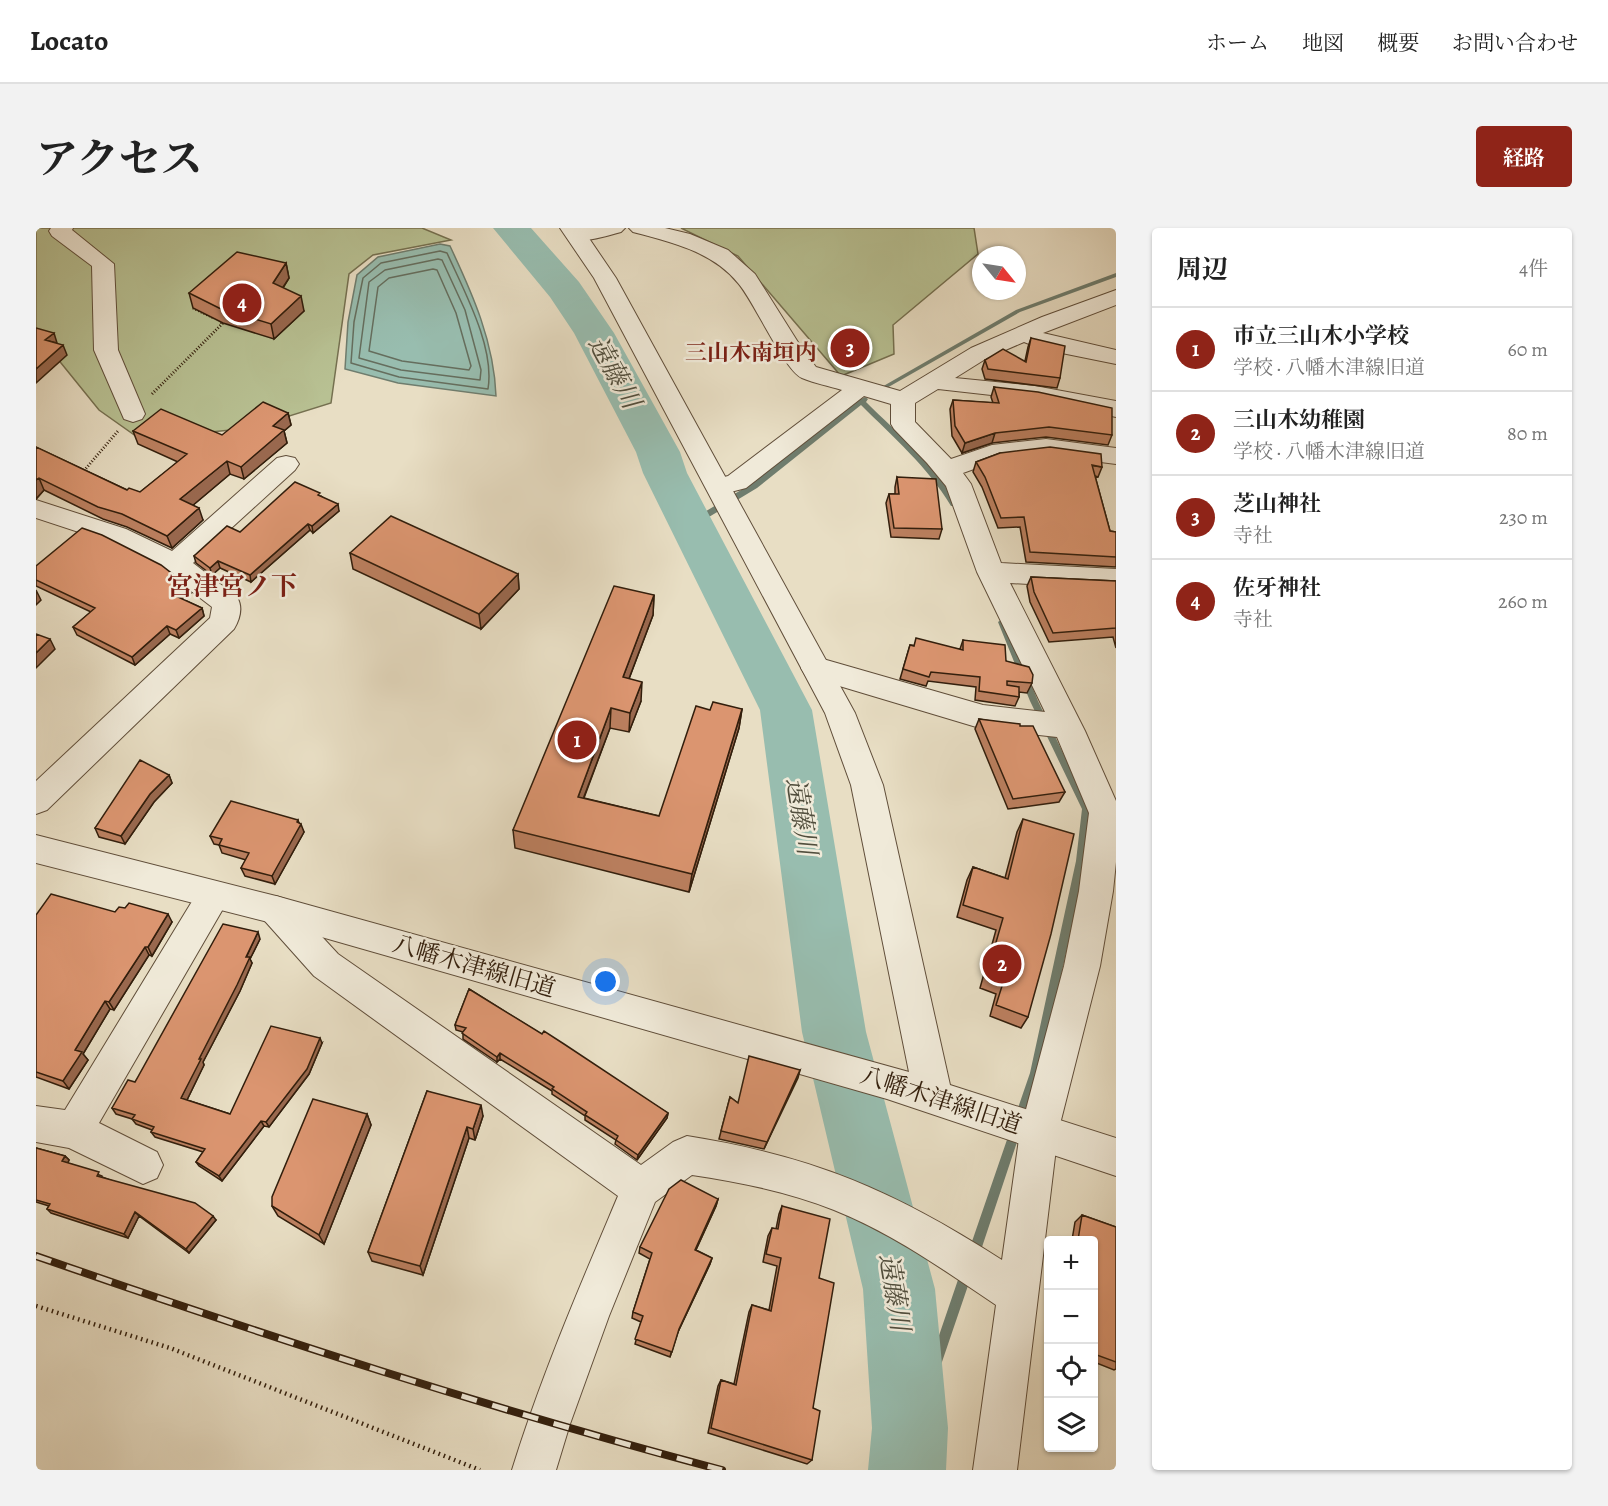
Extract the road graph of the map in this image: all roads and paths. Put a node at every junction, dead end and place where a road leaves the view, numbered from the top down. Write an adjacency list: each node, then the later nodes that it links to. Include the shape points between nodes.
1 (62, 228): 13 (street, via 60,231 103,264 106,350)
2 (614, 228): 4 (street)
3 (640, 228): 10 (street, via 682,239 720,255 747,279 808,372)
4 (574, 232): 17 (street, via 605,278)
5 (1116, 297): 7 (street)
6 (193, 308): 13 (path, via 223,323)
7 (1025, 333): 8 (street, via 1041,342); 9 (street, via 979,353)
8 (1116, 357)
9 (936, 381): 11 (street); 12 (street, via 1035,393)
10 (864, 389): 11 (street); 17 (street, via 737,482)
11 (898, 398): 16 (street, via 903,424)
12 (1116, 409)
13 (133, 414): 18 (path)
14 (1116, 456): 16 (street, via 1046,447 992,453)
15 (286, 464): 19 (street)
16 (947, 470): 20 (street, via 958,484)
17 (719, 487): 22 (street)
18 (42, 511): 19 (street, via 116,535)
19 (175, 564): 24 (street, via 227,604 224,622)
20 (991, 572): 21 (street); 23 (street)
21 (1116, 579)
22 (816, 668): 23 (street, via 983,717); 30 (street, via 840,713 867,785)
23 (1067, 726): 26 (street, via 1105,813)
24 (36, 801)
25 (36, 849): 28 (street, 八幡木津線旧道)
26 (1100, 855): 27 (street, via 1114,866); 33 (street, via 1082,966)
27 (1116, 886)
28 (214, 895): 29 (street, 八幡木津線旧道); 32 (street)
29 (276, 910): 30 (street, 八幡木津線旧道); 36 (street, via 326,965)
30 (933, 1095): 33 (street, 八幡木津線旧道)
31 (36, 1124): 32 (street)
32 (74, 1130): 35 (street)
33 (1039, 1132): 34 (street, 八幡木津線旧道); 37 (street)
34 (1116, 1157)
35 (143, 1165)
36 (641, 1189): 37 (street, via 687,1155 755,1166 843,1194 918,1231); 40 (street, via 580,1337)
37 (1018, 1294): 41 (street)
38 (36, 1306): 39 (path, via 170,1348)
39 (480, 1470)
40 (534, 1470)
41 (995, 1470)

